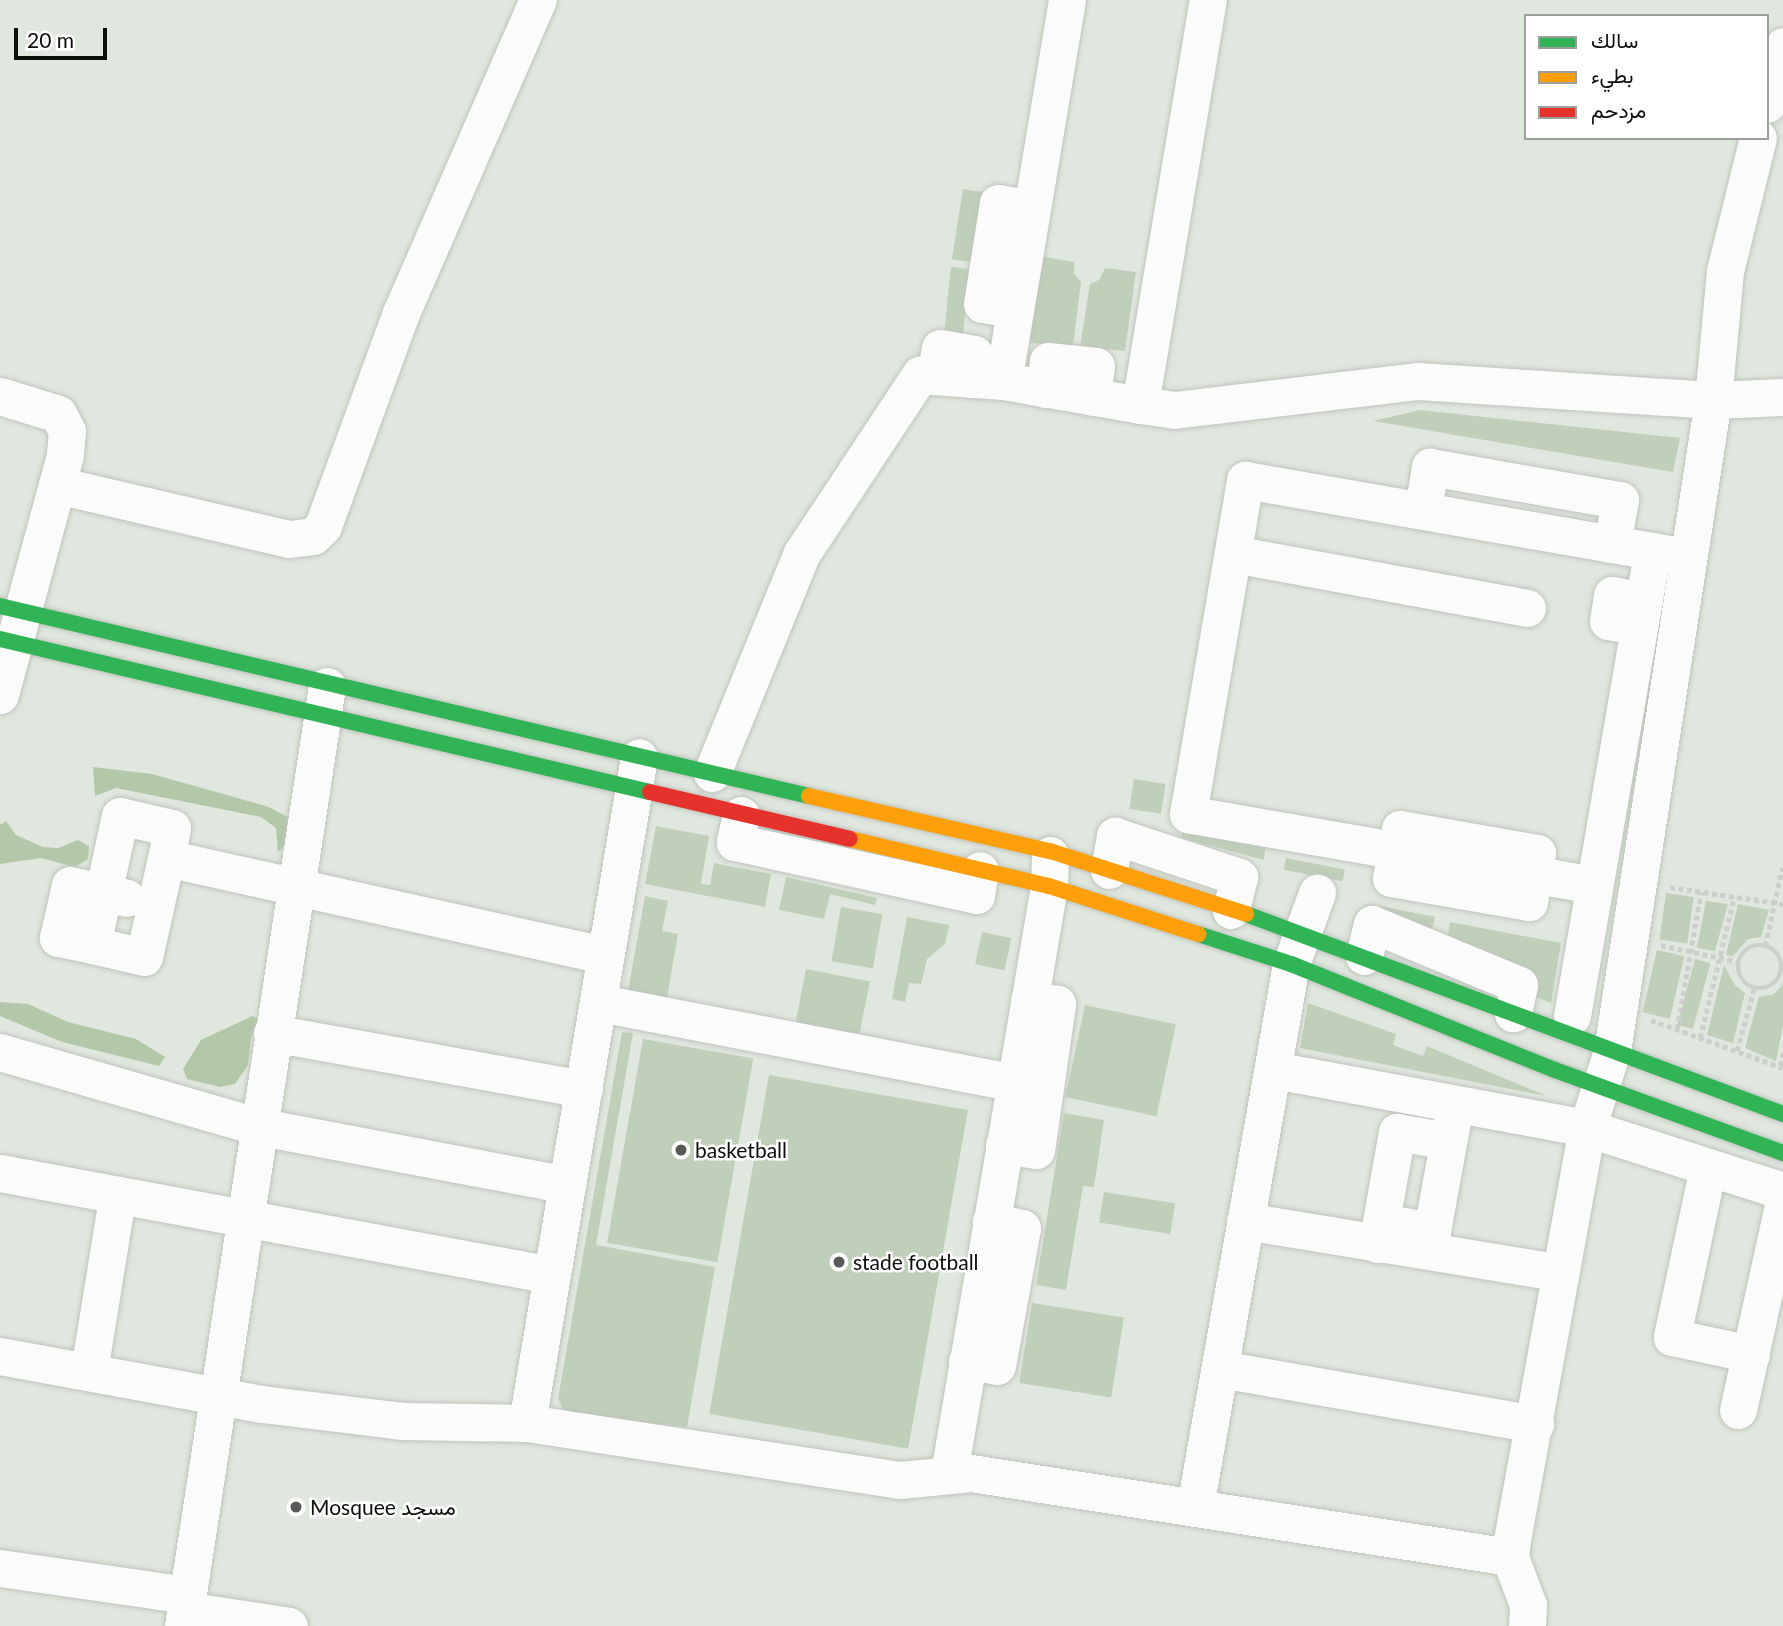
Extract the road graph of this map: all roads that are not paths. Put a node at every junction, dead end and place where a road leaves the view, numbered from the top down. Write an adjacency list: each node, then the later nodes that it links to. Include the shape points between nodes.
1 (538, 0): 12 (street, via 401,313 323,526 313,536 289,539)
2 (1066, 0): 7 (street, via 1031,208 998,203 982,304 1014,309)
3 (1208, 0): 11 (street)
4 (1783, 46): 5 (street)
5 (1769, 97)
6 (1758, 140): 10 (street, via 1726,271)
7 (969, 379): 11 (street, via 1045,389 1048,361 1096,366 1092,397); 25 (street, via 920,374 802,553)
8 (0, 396): 12 (street, via 58,414 67,431)
9 (1783, 397): 10 (street)
10 (1713, 400): 11 (street, via 1418,381 1174,410); 19 (street)
11 (1140, 405)
12 (57, 485): 21 (street)
13 (1331, 495): 14 (street); 15 (street, via 1313,514 1548,556); 18 (street, via 1349,478 1248,460)
14 (1423, 510): 15 (street); 16 (street, via 1430,467 1620,500)
15 (1552, 533): 16 (street)
16 (1612, 544): 17 (street)
17 (1651, 551): 19 (street); 33 (street)
18 (1233, 554): 20 (street); 27 (street, via 1188,814)
19 (1688, 557): 46 (street)
20 (1527, 608)
21 (9, 625): 22 (street); 23 (street); 23 (street)
22 (0, 695)
23 (325, 702): 24 (street); 24 (street); 34 (street)
24 (636, 773): 25 (street); 26 (street); 40 (street)
25 (712, 773): 29 (street)
26 (741, 815): 30 (street, via 735,842 976,895)
27 (1396, 850): 32 (street, via 1400,829 1537,853); 32 (street, via 1391,878 1529,902)
28 (166, 858): 34 (street); 35 (street, via 172,828 120,816); 37 (street)
29 (1050, 868): 30 (street); 31 (street); 39 (street); 50 (street, via 1029,1000 1057,1004)
30 (980, 870)
31 (1109, 870): 38 (street, via 1115,836 1239,877)
32 (1534, 874): 33 (street)
33 (1594, 885): 44 (street)
34 (297, 887): 40 (street); 45 (street)
35 (103, 893): 37 (street); 37 (street, via 92,945 144,957)
36 (1317, 893): 39 (street)
37 (155, 904)
38 (1231, 909): 39 (street)
39 (1296, 948): 41 (street); 48 (street); 49 (street)
40 (605, 955): 42 (street)
41 (1364, 956): 43 (street, via 1372,924 1519,985)
42 (600, 1003): 50 (street); 51 (street)
43 (1513, 1013): 46 (street)
44 (1572, 1016)
45 (272, 1032): 51 (street); 54 (street)
46 (1612, 1051): 49 (street); 53 (street)
47 (0, 1052): 54 (street)
48 (1274, 1070): 52 (street); 65 (street)
49 (1602, 1086): 55 (street); 57 (street)
50 (1030, 1087): 77 (street, via 1036,1150 1004,1145 991,1222 1022,1228 997,1366 967,1361)
51 (584, 1089): 60 (street)
52 (1455, 1104): 55 (street); 56 (street)
53 (1783, 1114)
54 (256, 1125): 60 (street); 64 (street)
55 (1587, 1128): 58 (street); 67 (street)
56 (1448, 1141): 66 (street, via 1432,1231); 66 (street, via 1397,1132)
57 (1783, 1153)
58 (1708, 1167): 61 (street); 69 (street, via 1672,1337)
59 (0, 1173): 62 (street)
60 (567, 1185): 68 (street)
61 (1783, 1191)
62 (117, 1198): 64 (street); 72 (street)
63 (1783, 1206): 69 (street)
64 (244, 1219): 68 (street); 73 (street)
65 (1245, 1221): 66 (street); 71 (street)
66 (1379, 1233): 67 (street)
67 (1561, 1273): 76 (street)
68 (552, 1275): 75 (street)
69 (1751, 1354): 74 (street)
70 (0, 1356): 72 (street)
71 (1220, 1370): 76 (street); 78 (street)
72 (89, 1371): 73 (street)
73 (218, 1395): 75 (street, via 402,1421); 81 (street)
74 (1738, 1410)
75 (527, 1423): 77 (street, via 900,1480)
76 (1535, 1424): 79 (street)
77 (949, 1473): 78 (street)
78 (1195, 1507): 79 (street)
79 (1510, 1557): 83 (street, via 1523,1584)
80 (0, 1568): 81 (street)
81 (185, 1610): 82 (street)
82 (289, 1626)
83 (1527, 1626)

